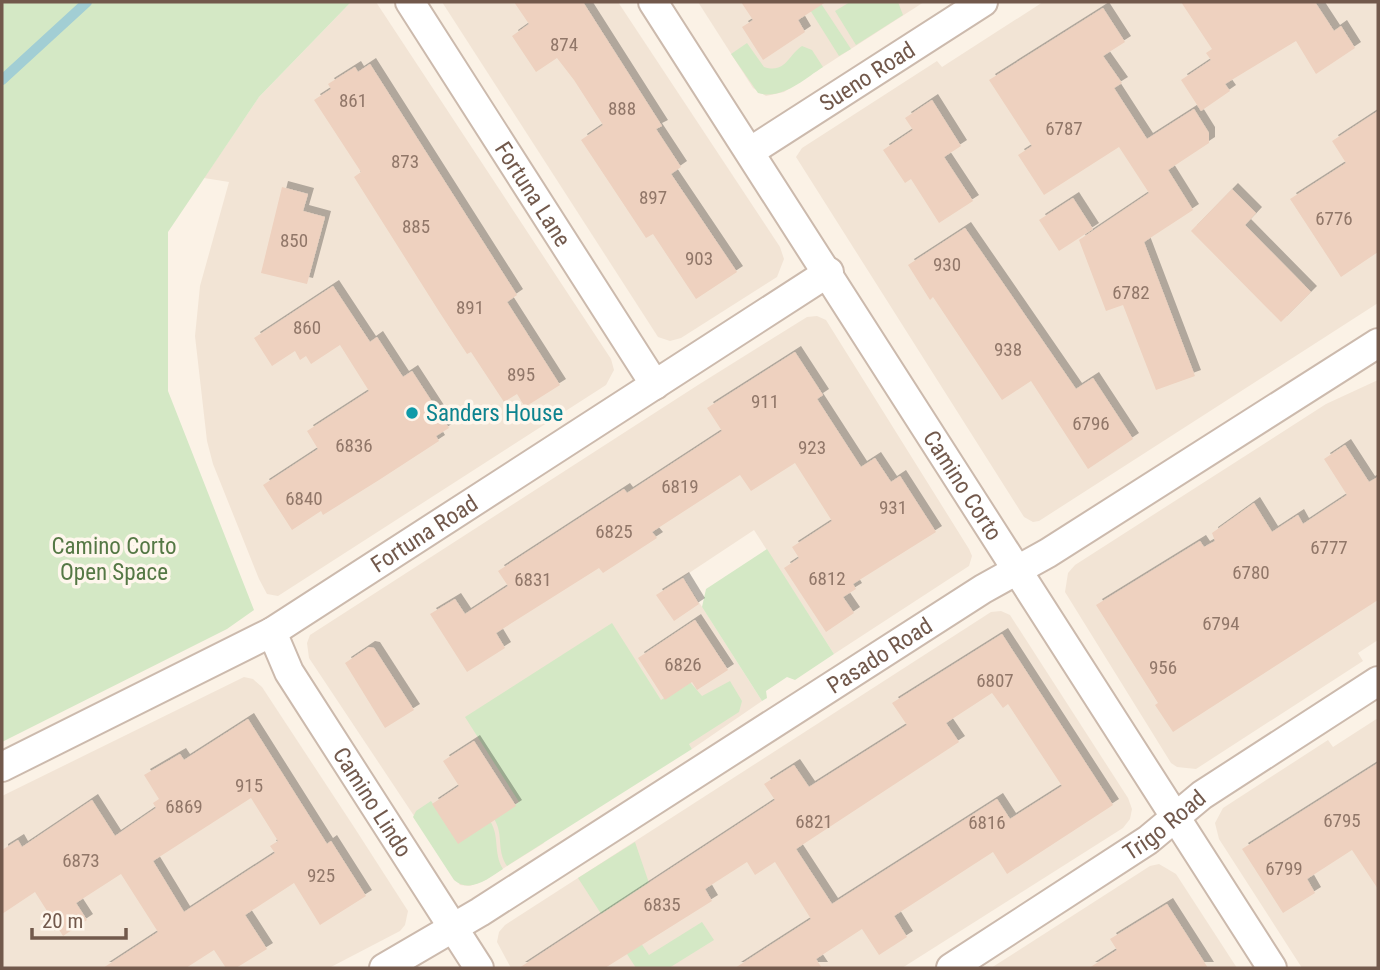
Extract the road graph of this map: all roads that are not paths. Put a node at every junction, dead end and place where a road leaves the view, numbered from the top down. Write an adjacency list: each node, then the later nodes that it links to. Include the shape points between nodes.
1 (410, 2): 7 (street, Fortuna Lane)
2 (653, 2): 4 (street, Camino Corto)
3 (983, 2): 4 (street, Sueno Road)
4 (751, 151): 5 (street, Camino Corto)
5 (829, 272): 7 (street, Fortuna Road); 8 (street, Camino Corto)
6 (1378, 343): 8 (street, Pasado Road)
7 (655, 385): 9 (street, Fortuna Road)
8 (1016, 571): 12 (street, Camino Corto); 13 (street, Pasado Road)
9 (272, 632): 11 (street, Fortuna Road); 13 (street, Camino Lindo, via 289,672)
10 (1378, 681): 12 (street, Trigo Road)
11 (2, 766)
12 (1175, 817): 16 (street, Trigo Road, via 1148,841); 17 (street, Camino Corto)
13 (454, 928): 14 (street, Pasado Road); 15 (street, Camino Lindo)
14 (384, 968)
15 (479, 968)
16 (951, 968)
17 (1272, 968)

